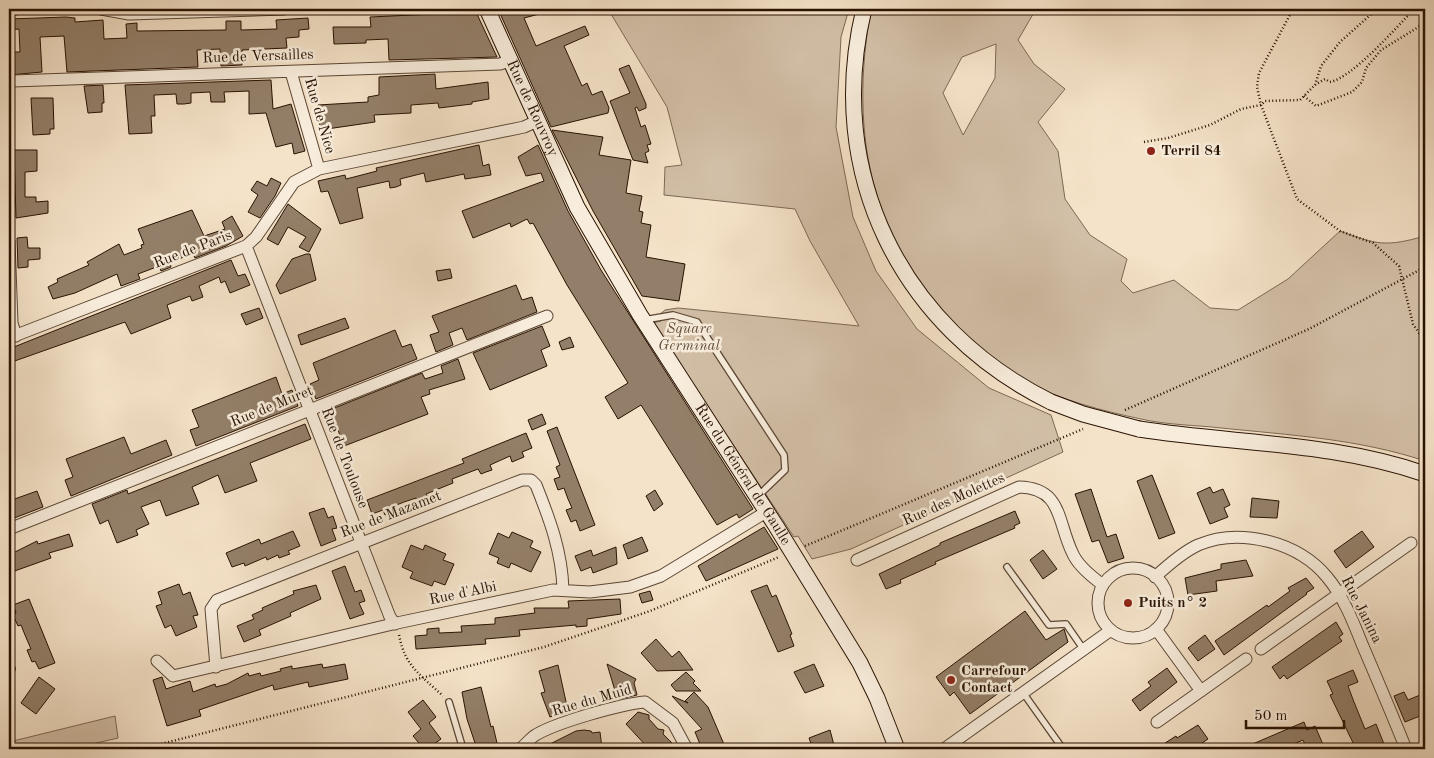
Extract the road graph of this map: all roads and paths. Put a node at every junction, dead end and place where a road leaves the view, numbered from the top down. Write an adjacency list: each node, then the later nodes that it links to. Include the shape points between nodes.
1 (9, 9): 2 (street)
2 (16, 9)
3 (101, 9): 4 (street, via 129,14)
4 (284, 9)
5 (486, 9): 11 (street, Rue de Rouvroy)
6 (864, 9): 28 (street, bridge, via 855,53 853,88 866,184 876,217 890,248 919,295 954,335 996,370 1051,402 1139,429 1334,450)
7 (1293, 9): 16 (path, via 1259,73 1257,87)
8 (1376, 9): 14 (path, via 1340,42 1321,66)
9 (1414, 9): 14 (path, via 1358,67 1336,81 1330,82 1325,78)
10 (1425, 23): 15 (path, via 1381,50 1366,68 1362,82 1352,92 1316,106)
11 (510, 61): 12 (street, Rue de Versailles); 17 (street, Rue de Rouvroy)
12 (290, 72): 13 (street, Rue de Versailles, via 13,81); 19 (street, Rue de Nice)
13 (9, 84)
14 (1314, 86): 15 (path)
15 (1304, 96): 16 (path, via 1300,100 1265,101)
16 (1261, 104): 18 (path, via 1242,109 1210,125); 26 (path, via 1297,199 1340,231 1373,243 1399,266 1413,324)
17 (537, 121): 19 (street, Rue de Paris, via 524,127); 20 (street, Rue de Rouvroy)
18 (1144, 142)
19 (319, 169): 22 (street, Rue de Paris, via 294,182 256,237)
20 (578, 207): 24 (street, Rue du Général de Gaulle)
21 (9, 241): 25 (street)
22 (246, 246): 25 (street, Rue de Paris); 27 (street, Rue de Toulouse)
23 (547, 316): 27 (street, Rue de Muret)
24 (643, 320): 29 (street, Rue du Général de Gaulle); 29 (lane, via 674,315 697,322 784,455 785,470)
25 (12, 337)
26 (1425, 342)
27 (309, 408): 31 (street, Rue de Muret); 32 (street, Rue de Toulouse)
28 (1425, 474)
29 (757, 497): 30 (street, Rue du Général de Gaulle)
30 (766, 512): 38 (street, Rue d'Albi, via 661,576 630,587 590,592); 57 (street, Rue du Général de Gaulle, via 860,663)
31 (9, 528)
32 (361, 543): 38 (street, Rue de Mazamet, via 522,480 532,480 554,529); 40 (street, Rue de Toulouse, via 390,618); 48 (street, Rue de Mazamet, via 217,600 211,609)
33 (1411, 543): 39 (street)
34 (857, 560): 37 (street, Rue des Molettes, via 1019,487 1036,488 1053,499 1072,554)
35 (1007, 567): 44 (lane, via 1049,626 1066,624)
36 (1155, 577): 37 (street, via 1148,571 1131,568 1115,573); 39 (street, Rue Janina, via 1201,544 1236,537 1255,538 1285,546 1314,564 1328,577); 41 (street, via 1165,589 1168,605 1163,621)
37 (1103, 585): 42 (street, via 1099,609)
38 (563, 590): 40 (street, Rue d'Albi)
39 (1339, 595): 43 (street); 60 (street, Rue Janina)
40 (396, 624): 48 (street, Rue d'Albi); 52 (path, via 410,666)
41 (1156, 629): 42 (street, via 1135,638 1118,635); 50 (street)
42 (1111, 630): 44 (street)
43 (1261, 649)
44 (1085, 651): 51 (street)
45 (1246, 659): 50 (street)
46 (9, 661): 49 (lane, via 12,669)
47 (157, 661): 48 (street, Rue d'Albi, via 173,676)
48 (216, 666)
49 (9, 674)
50 (1201, 691): 53 (street)
51 (1024, 694): 58 (street); 59 (lane)
52 (449, 702): 54 (lane)
53 (1156, 722)
54 (463, 749)
55 (520, 749): 56 (street, Rue du Muid, via 534,736 550,728 645,702 673,723)
56 (687, 749)
57 (897, 749)
58 (944, 749)
59 (1063, 749)
60 (1406, 749)

